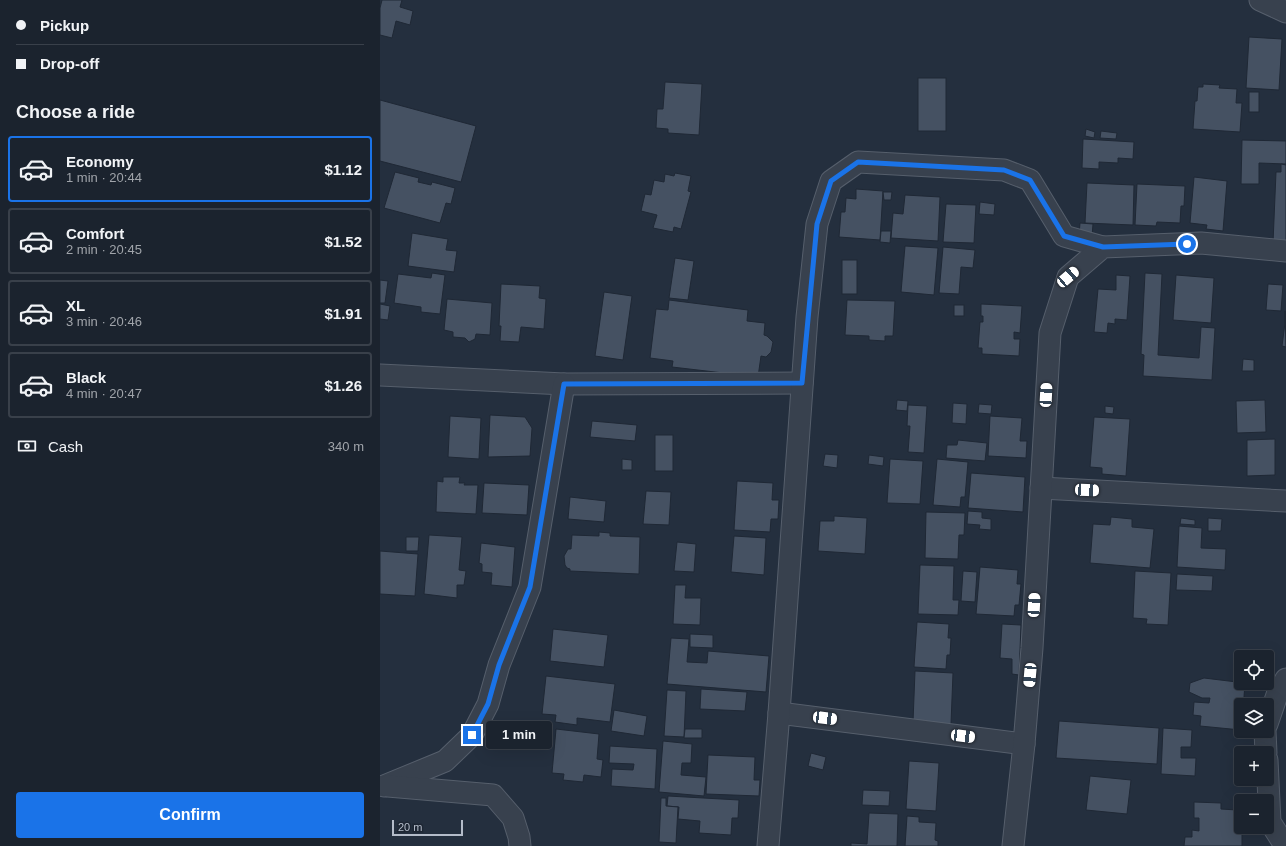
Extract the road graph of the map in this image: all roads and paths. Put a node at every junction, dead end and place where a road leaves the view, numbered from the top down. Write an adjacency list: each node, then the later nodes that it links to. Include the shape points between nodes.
1 (1260, 0): 2 (street)
2 (1286, 12)
3 (1103, 247): 4 (street, via 1201,243); 6 (street, via 1064,236 1030,180 1004,170 858,162 831,181 817,224); 8 (street, via 1068,277 1050,333)
4 (1286, 251)
5 (380, 375): 7 (street)
6 (802, 383): 7 (street); 12 (street)
7 (564, 384): 14 (street, via 530,587 499,665 488,704 472,735 445,761)
8 (1041, 488): 9 (street); 13 (street)
9 (1286, 501)
10 (1286, 679): 11 (street)
11 (1274, 704)
12 (779, 712): 13 (street); 18 (street)
13 (1024, 744): 19 (street)
14 (382, 785): 17 (street, via 493,794 513,818)
15 (1268, 786): 16 (street, via 1270,822)
16 (1284, 844)
17 (520, 846)
18 (768, 846)
19 (1013, 846)

